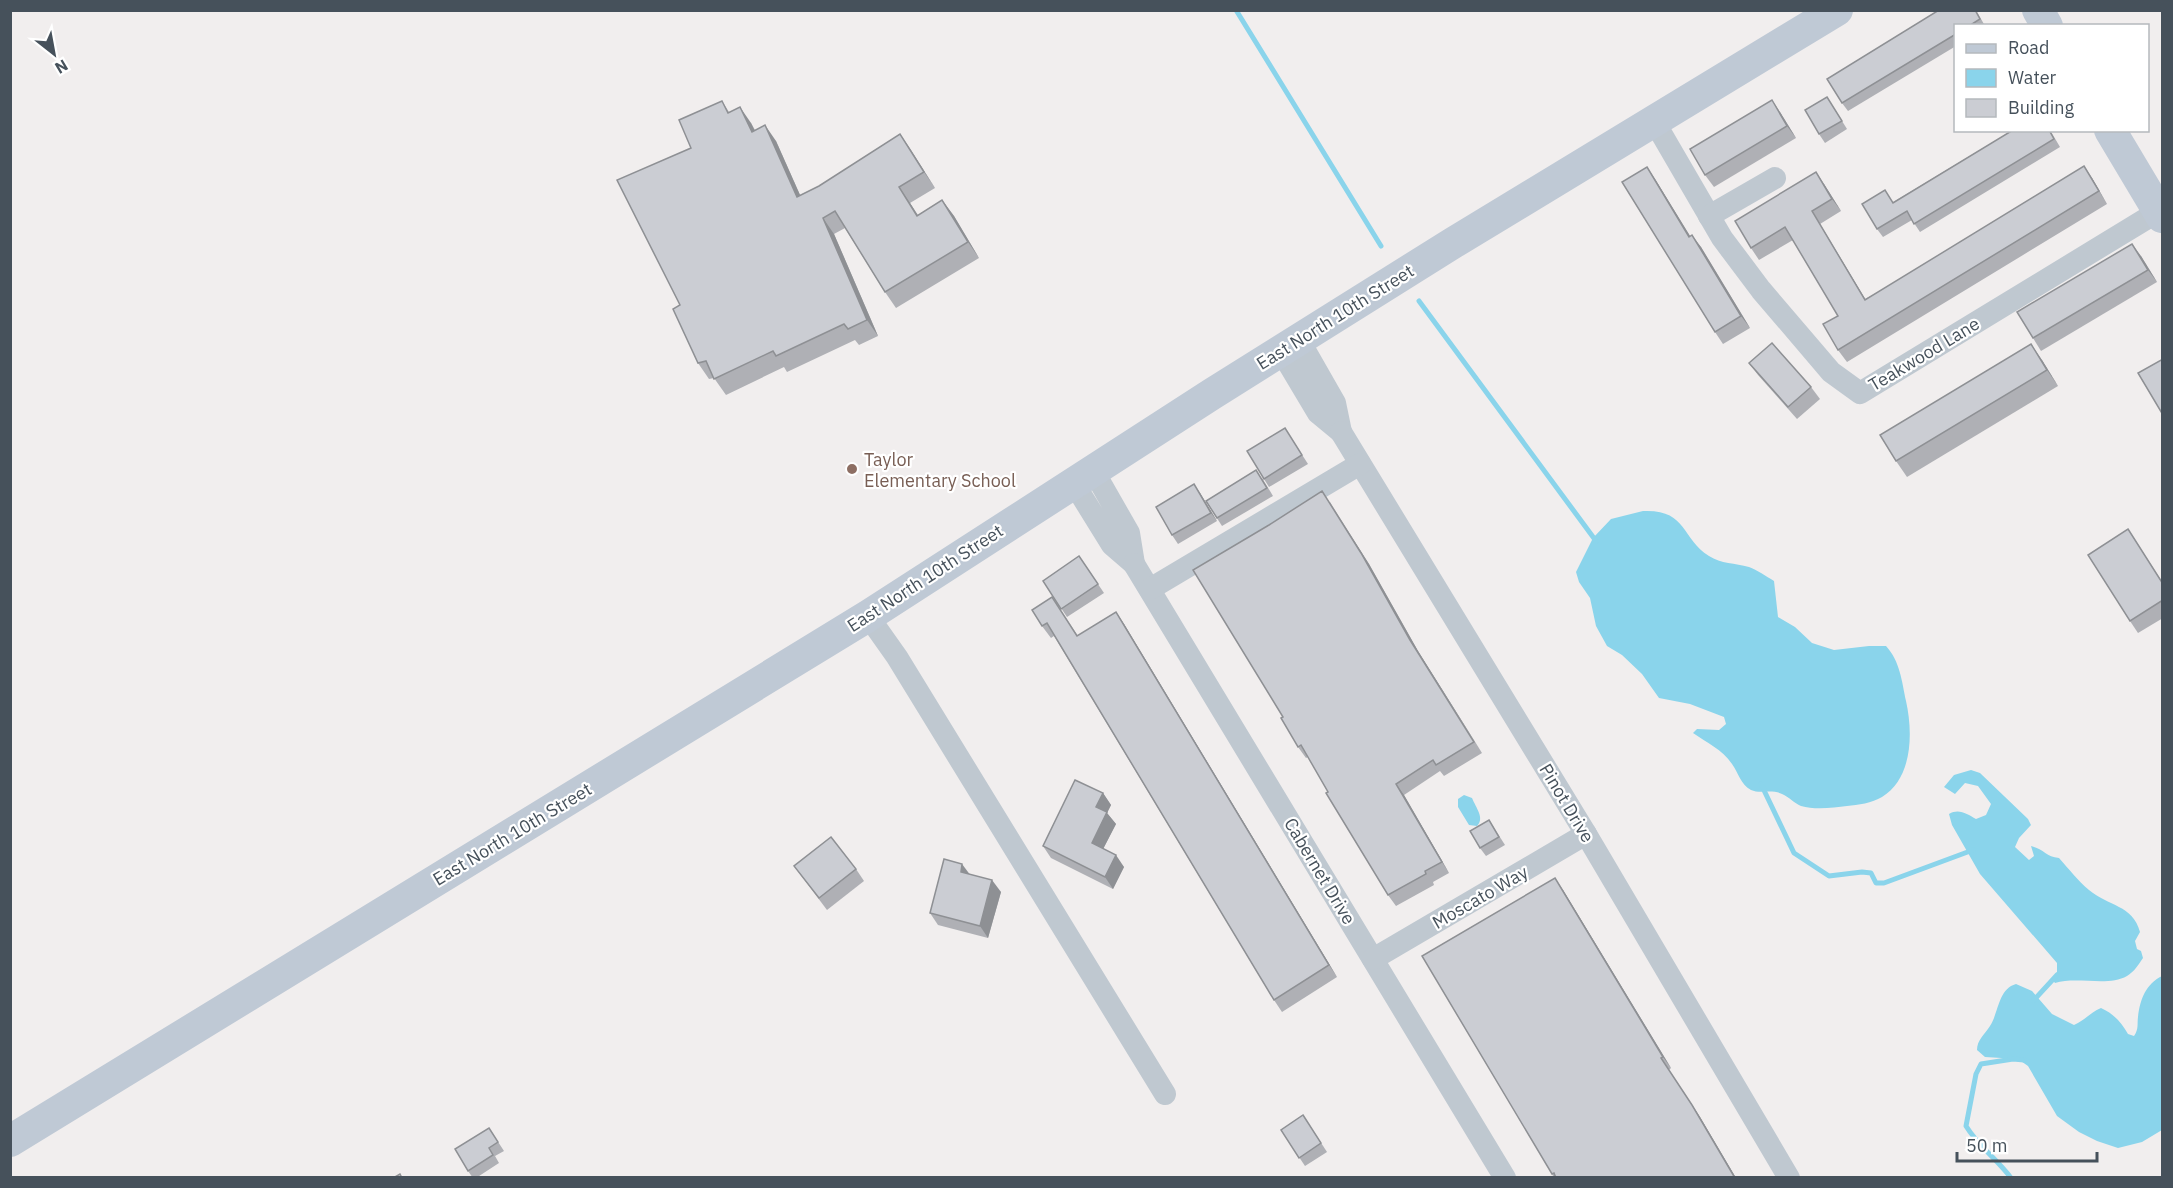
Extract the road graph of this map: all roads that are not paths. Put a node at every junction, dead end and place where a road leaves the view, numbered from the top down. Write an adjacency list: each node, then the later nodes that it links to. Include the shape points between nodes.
1 (1837, 10): 4 (main road, East North 10th Street)
2 (2038, 10): 3 (main road)
3 (2046, 24)
4 (1654, 121): 8 (street, Teakwood Lane); 9 (main road, East North 10th Street)
5 (2111, 132): 7 (main road)
6 (1775, 178): 8 (street)
7 (2161, 214): 8 (street, Teakwood Lane, via 1860,393 1831,372 1792,327)
8 (1709, 216)
9 (1290, 346): 10 (street, Pinot Drive, via 1318,412 1341,432); 11 (main road, East North 10th Street)
10 (1360, 464): 12 (street); 14 (street, Pinot Drive)
11 (1083, 476): 12 (street, Cabernet Drive, via 1112,545 1134,564); 13 (main road, East North 10th Street)
12 (1150, 589): 15 (street, Cabernet Drive)
13 (868, 616): 16 (street); 17 (main road, East North 10th Street)
14 (1586, 834): 15 (street, Moscato Way); 19 (street, Pinot Drive)
15 (1373, 959): 18 (street, Cabernet Drive)
16 (1165, 1094)
17 (10, 1141)
18 (1505, 1178)
19 (1789, 1178)

